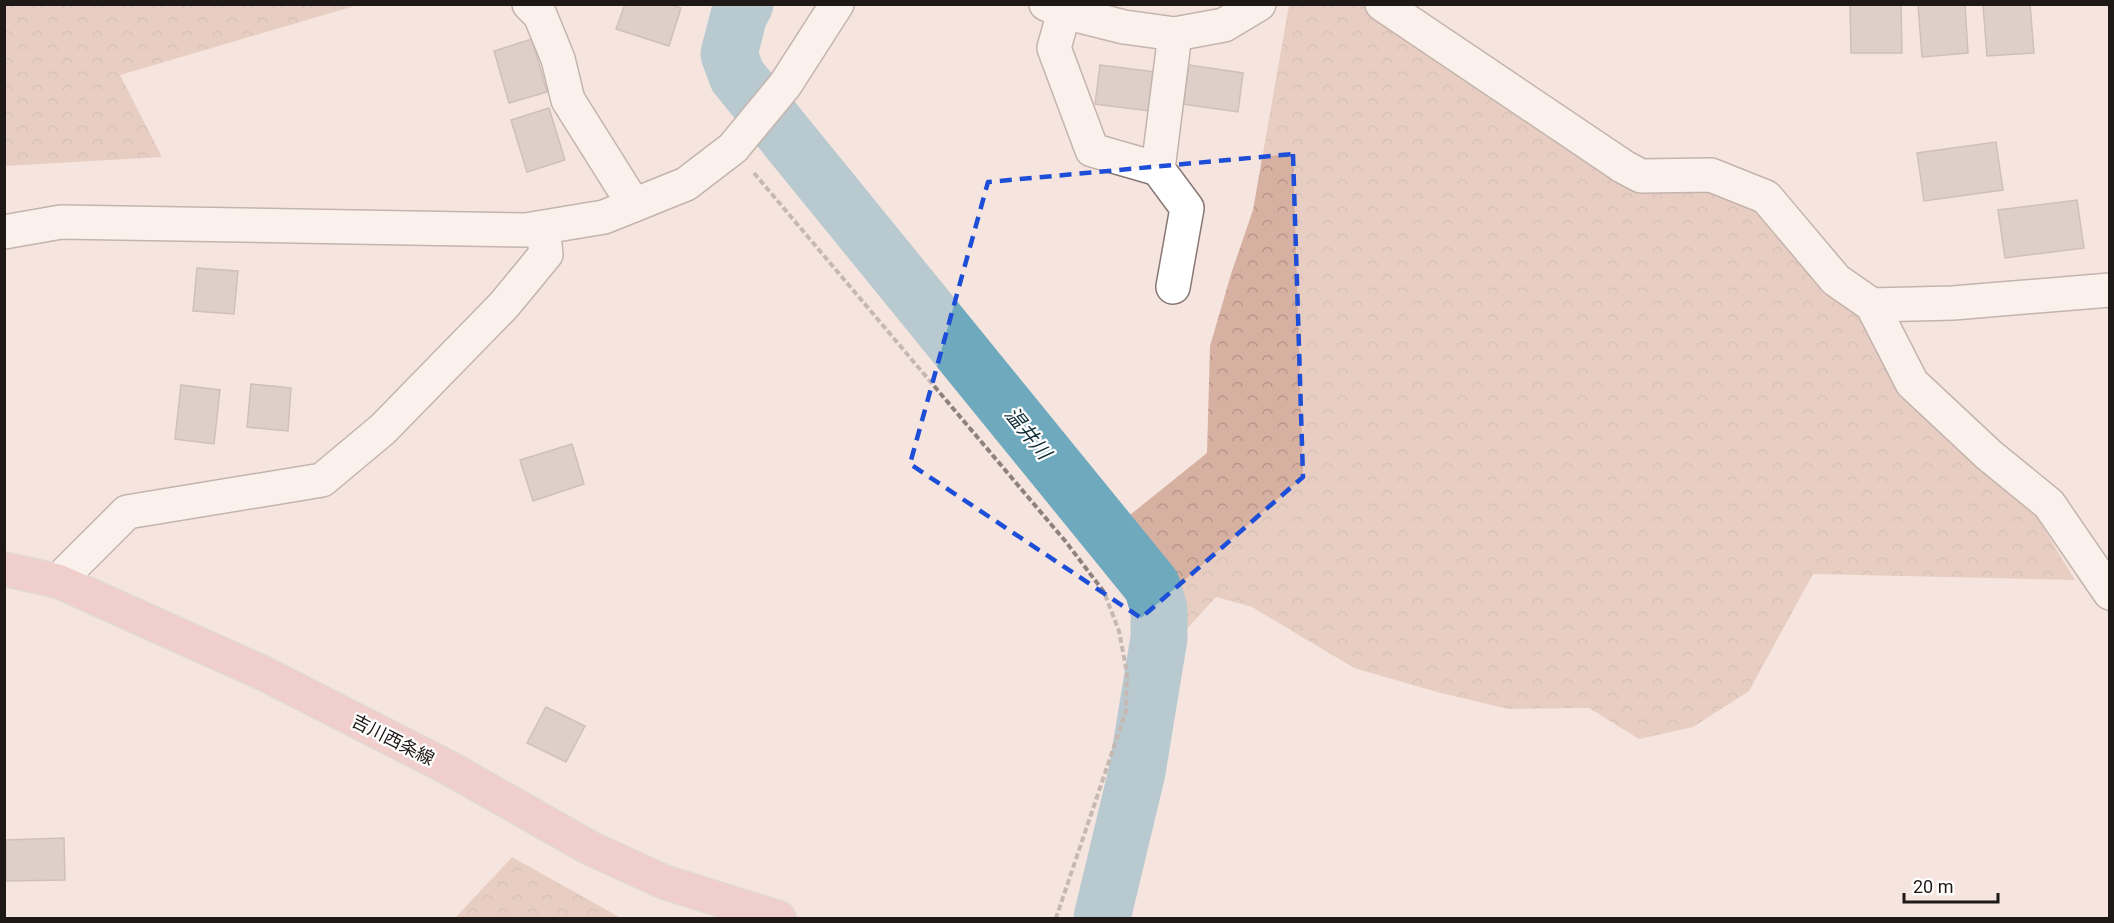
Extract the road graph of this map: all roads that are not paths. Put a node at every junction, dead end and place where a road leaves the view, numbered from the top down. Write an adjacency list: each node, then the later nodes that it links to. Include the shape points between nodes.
1 (529, 4): 8 (street, via 540,15 558,59 568,100)
2 (837, 4): 8 (street, via 784,85 736,144 686,184)
3 (1259, 4): 6 (street, via 1224,25)
4 (1382, 4): 13 (street, via 1641,176 1712,175 1766,196 1836,280)
5 (1055, 8): 6 (street, via 1124,27); 7 (street, via 1054,48 1092,150)
6 (1175, 34): 7 (street)
7 (1158, 169): 11 (street, via 1187,208)
8 (634, 205): 9 (street, via 604,218)
9 (543, 228): 10 (street, via 61,222); 15 (street, via 546,254 504,305 383,429 322,480 127,512)
10 (4, 232)
11 (1173, 287)
12 (2109, 290): 13 (street, via 1953,303)
13 (1872, 305): 16 (street, via 1912,383 2049,504)
14 (4, 569): 15 (main road, 吉川西条線)
15 (58, 581): 17 (main road, 吉川西条線, via 265,674 449,768 590,848 664,882)
16 (2109, 593)
17 (779, 918)

